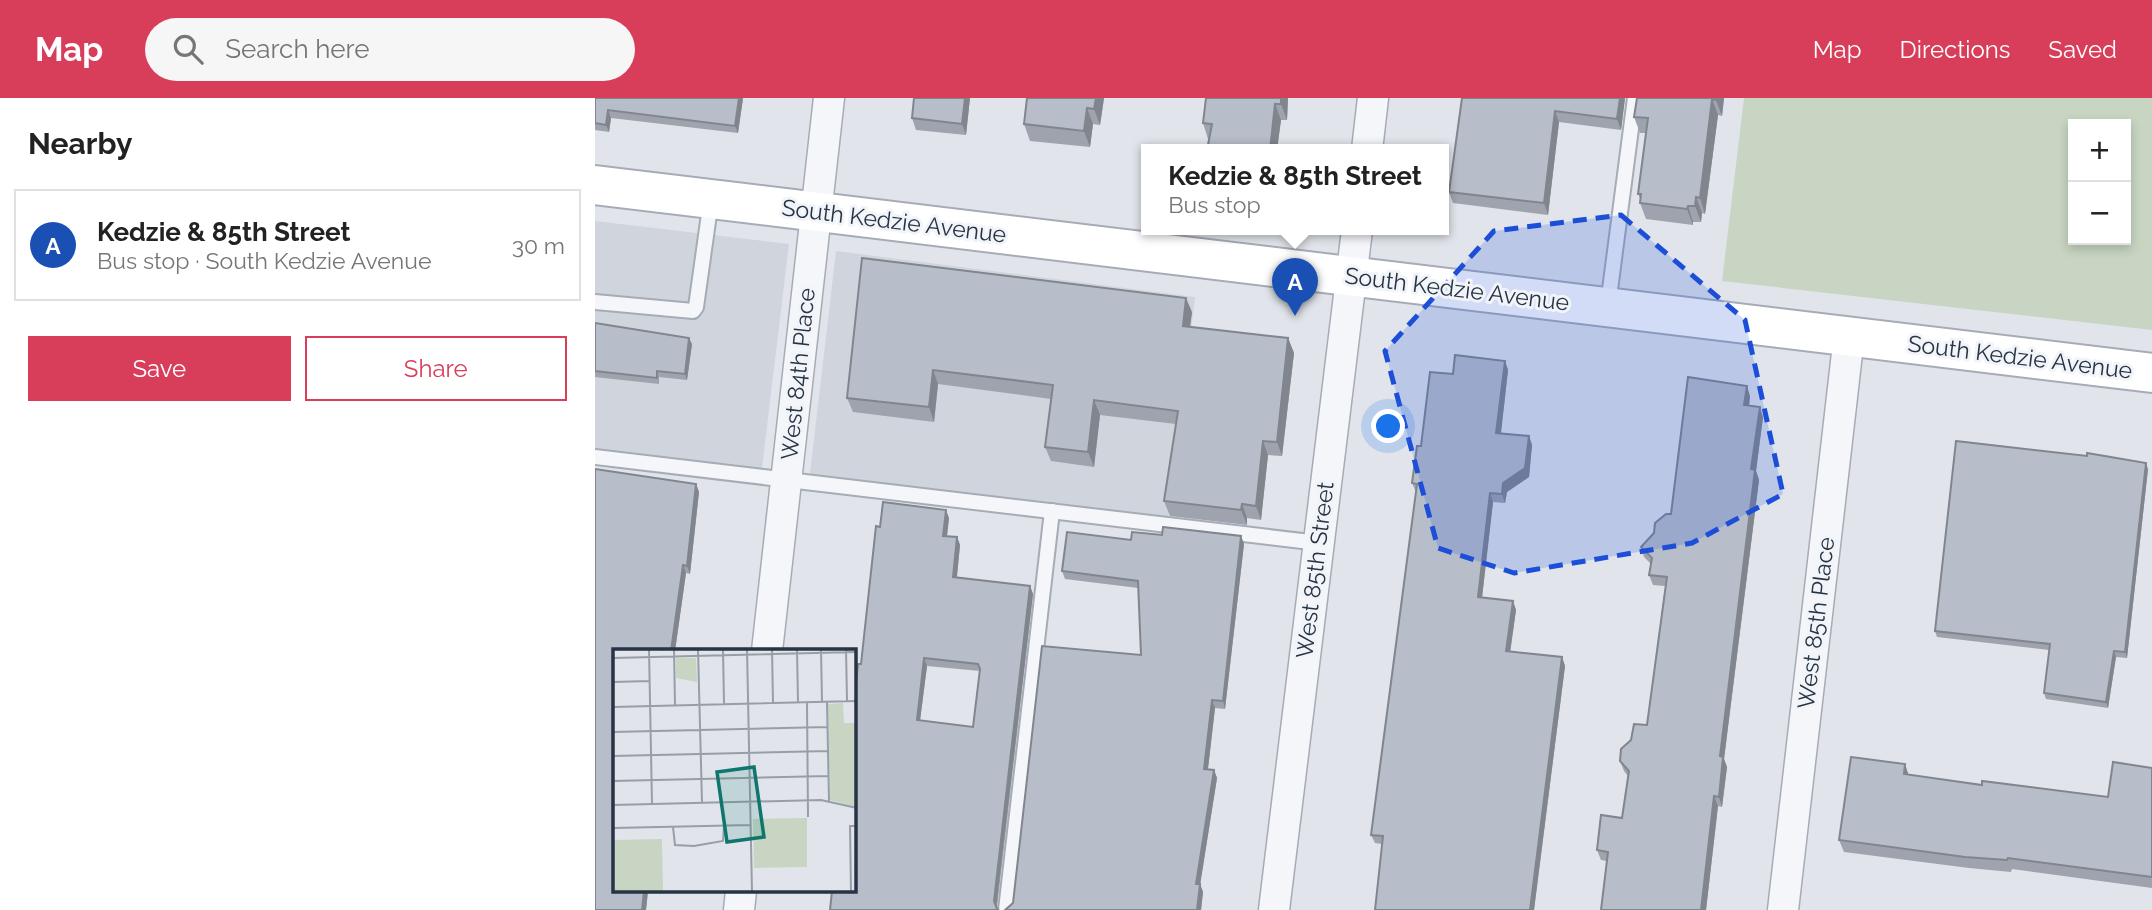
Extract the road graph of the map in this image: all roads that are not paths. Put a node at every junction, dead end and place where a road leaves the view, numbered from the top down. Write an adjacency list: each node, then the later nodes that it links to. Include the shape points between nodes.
1 (829, 98): 7 (street, West 84th Place)
2 (1373, 98): 4 (street)
3 (1635, 98): 11 (lane)
4 (1368, 144)
5 (595, 184): 6 (main road, South Kedzie Avenue)
6 (711, 198): 7 (main road, South Kedzie Avenue); 10 (lane, via 693,311)
7 (816, 211): 9 (main road, South Kedzie Avenue); 15 (street, West 84th Place)
8 (1356, 235): 9 (street, West 85th Street)
9 (1351, 276): 11 (main road, South Kedzie Avenue); 17 (street, West 85th Street)
10 (595, 302)
11 (1608, 307): 12 (main road, South Kedzie Avenue)
12 (1849, 336): 13 (main road, South Kedzie Avenue); 23 (street, West 85th Place)
13 (2152, 373)
14 (595, 457): 15 (lane)
15 (786, 479): 16 (lane); 18 (street, West 84th Place)
16 (1052, 511): 17 (lane); 21 (lane)
17 (1318, 543): 22 (street, West 85th Street)
18 (767, 649)
19 (741, 892): 20 (street)
20 (739, 910)
21 (1006, 910)
22 (1273, 910)
23 (1783, 910)

